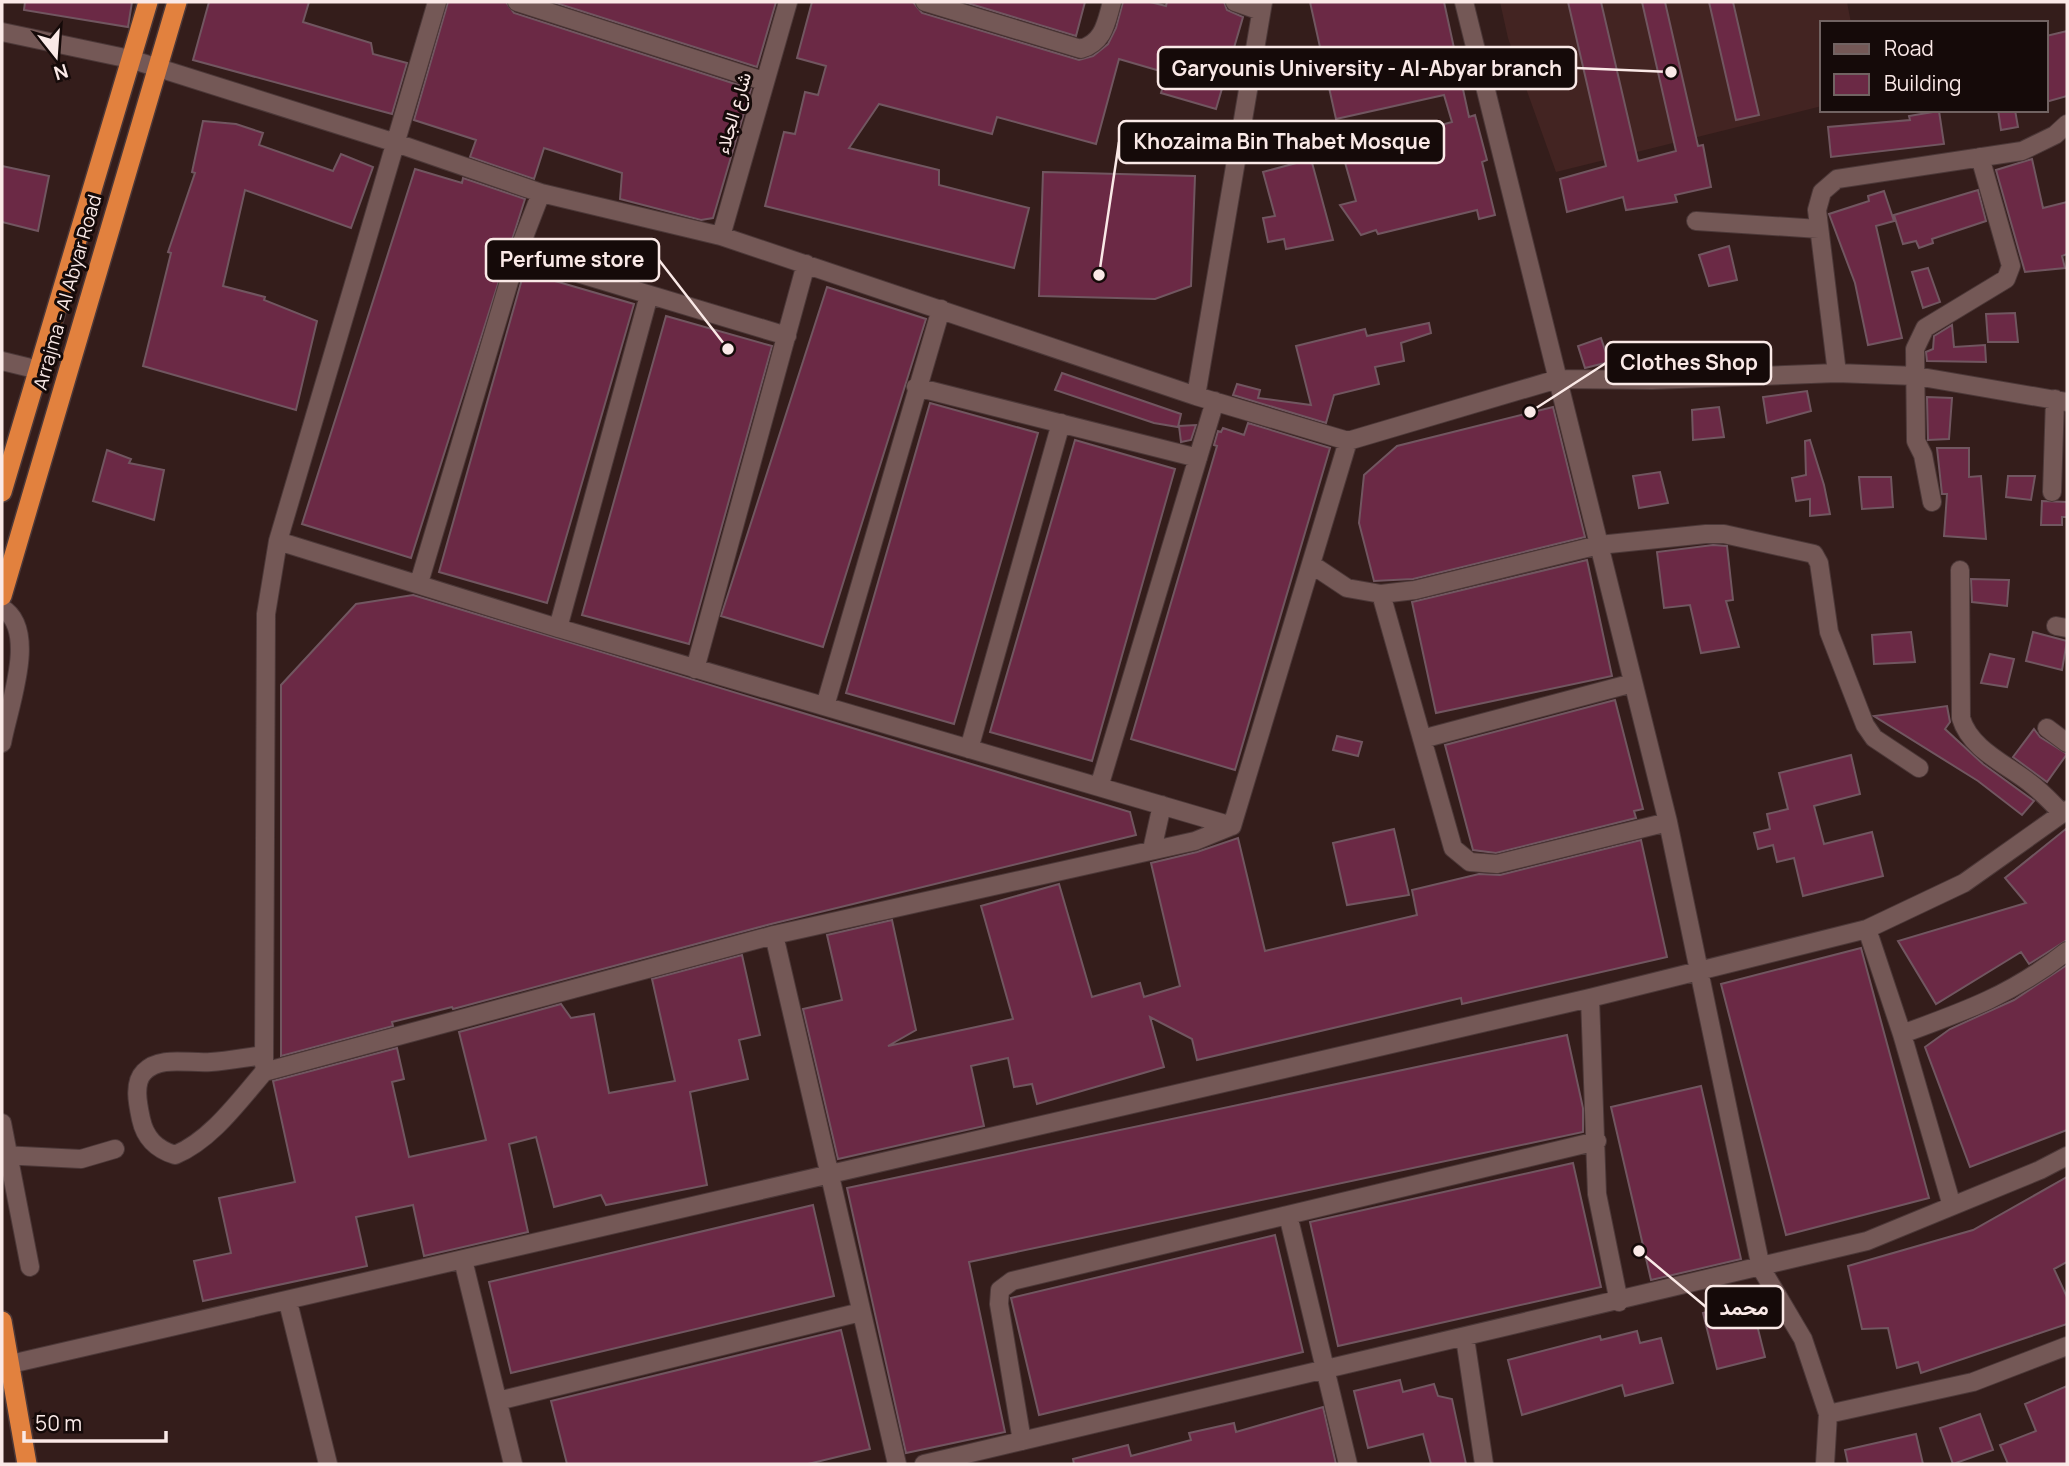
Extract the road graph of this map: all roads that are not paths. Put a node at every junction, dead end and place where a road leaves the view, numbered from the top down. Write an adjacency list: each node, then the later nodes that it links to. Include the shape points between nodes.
1 (148, 2): 12 (highway, Arrajma - Al Abyar Road)
2 (177, 2): 13 (highway, Arrajma - Al Abyar Road)
3 (437, 2): 16 (street)
4 (517, 2): 14 (street)
5 (788, 2): 14 (street, شارع الجلاء)
6 (925, 2): 7 (street, via 1081,49 1093,46 1104,33)
7 (1112, 2)
8 (1235, 2): 10 (street)
9 (1464, 2): 31 (street)
10 (1262, 6): 33 (street)
11 (2, 32): 12 (street)
12 (131, 59): 13 (street); 28 (highway, Arrajma - Al Abyar Road)
13 (157, 67): 16 (street); 48 (highway, Arrajma - Al Abyar Road)
14 (764, 81): 21 (street, شارع الجلاء)
15 (2067, 124): 17 (street, via 2022,151)
16 (396, 143): 18 (street); 42 (street)
17 (1980, 157): 20 (street, via 1838,179 1822,192 1817,210); 30 (street, via 2011,266 2006,279 1925,328 1915,349)
18 (541, 192): 21 (street); 22 (street)
19 (1696, 221): 20 (street)
20 (1819, 229): 29 (street)
21 (721, 236): 23 (street)
22 (517, 255): 24 (street); 46 (street)
23 (806, 264): 25 (street); 26 (street)
24 (649, 295): 26 (street); 50 (street)
25 (941, 309): 32 (street); 33 (street)
26 (787, 336): 51 (street)
27 (2, 361): 28 (street)
28 (39, 370): 39 (highway, Arrajma - Al Abyar Road)
29 (1837, 373): 30 (street); 31 (street)
30 (1916, 376): 34 (street); 41 (street, via 1916,441)
31 (1558, 379): 37 (street); 43 (street)
32 (916, 387): 36 (street); 53 (street)
33 (1196, 396): 35 (street)
34 (2061, 400): 40 (street)
35 (1215, 401): 37 (street); 38 (street)
36 (1061, 423): 38 (street); 58 (street)
37 (1348, 441): 44 (street)
38 (1198, 458): 60 (street)
39 (2, 492)
40 (2052, 492)
41 (1932, 502)
42 (278, 541): 46 (street); 72 (street, via 266,614)
43 (1600, 545): 47 (street, via 1415,590); 52 (street); 59 (street, via 1724,534 1814,554 1829,632 1865,725 1874,737)
44 (1311, 564): 47 (street, via 1347,588); 64 (street)
45 (1960, 570): 62 (street, via 1959,669 1965,732)
46 (419, 583): 50 (street)
47 (1381, 594): 55 (street)
48 (2, 596)
49 (2, 608): 56 (street, via 19,626 22,645)
50 (558, 628): 51 (street)
51 (695, 668): 53 (street)
52 (1633, 683): 55 (street); 63 (street)
53 (825, 706): 58 (street)
54 (2047, 727): 57 (street)
55 (1422, 739): 63 (street, via 1453,848 1470,862 1497,864)
56 (2, 743)
57 (2067, 743)
58 (969, 749): 60 (street)
59 (1919, 768)
60 (1099, 787): 61 (street)
61 (1162, 805): 64 (street); 65 (street)
62 (2065, 811): 66 (street, via 1964,883)
63 (1668, 822): 69 (street)
64 (1232, 826): 65 (street, via 1195,841)
65 (1152, 850): 67 (street)
66 (1867, 929): 69 (street); 71 (street)
67 (774, 935): 72 (street); 78 (street)
68 (2067, 951): 71 (street, via 2037,975 1982,1006)
69 (1697, 972): 70 (street); 83 (street)
70 (1590, 998): 74 (street); 78 (street)
71 (1902, 1034): 79 (street)
72 (264, 1063): 72 (street, via 233,1108 187,1150 175,1156 163,1152 142,1127 138,1080 144,1071 167,1062)
73 (2, 1122): 76 (street)
74 (1597, 1141): 80 (street); 85 (street, via 1597,1194)
75 (115, 1149): 76 (street, via 82,1159)
76 (5, 1155): 82 (street)
77 (2067, 1156): 79 (street)
78 (829, 1174): 81 (street); 86 (street)
79 (1952, 1206): 83 (street, via 1867,1241)
80 (1288, 1215): 91 (street); 94 (street, via 1012,1281 1000,1290)
81 (463, 1260): 84 (street); 92 (street)
82 (30, 1267)
83 (1761, 1268): 85 (street); 93 (street, via 1803,1339)
84 (288, 1301): 90 (street); 96 (street)
85 (1619, 1302): 88 (street)
86 (861, 1312): 92 (street); 98 (street)
87 (2, 1321): 90 (highway)
88 (1465, 1338): 91 (street); 101 (street)
89 (2067, 1346): 93 (street, via 1973,1382)
90 (6, 1365): 95 (highway)
91 (1325, 1371): 94 (street); 100 (street)
92 (498, 1401): 97 (street)
93 (1828, 1414): 102 (street)
94 (1022, 1441): 99 (street)
95 (27, 1464)
96 (328, 1464)
97 (513, 1464)
98 (897, 1464)
99 (924, 1464)
100 (1348, 1464)
101 (1484, 1464)
102 (1825, 1464)

